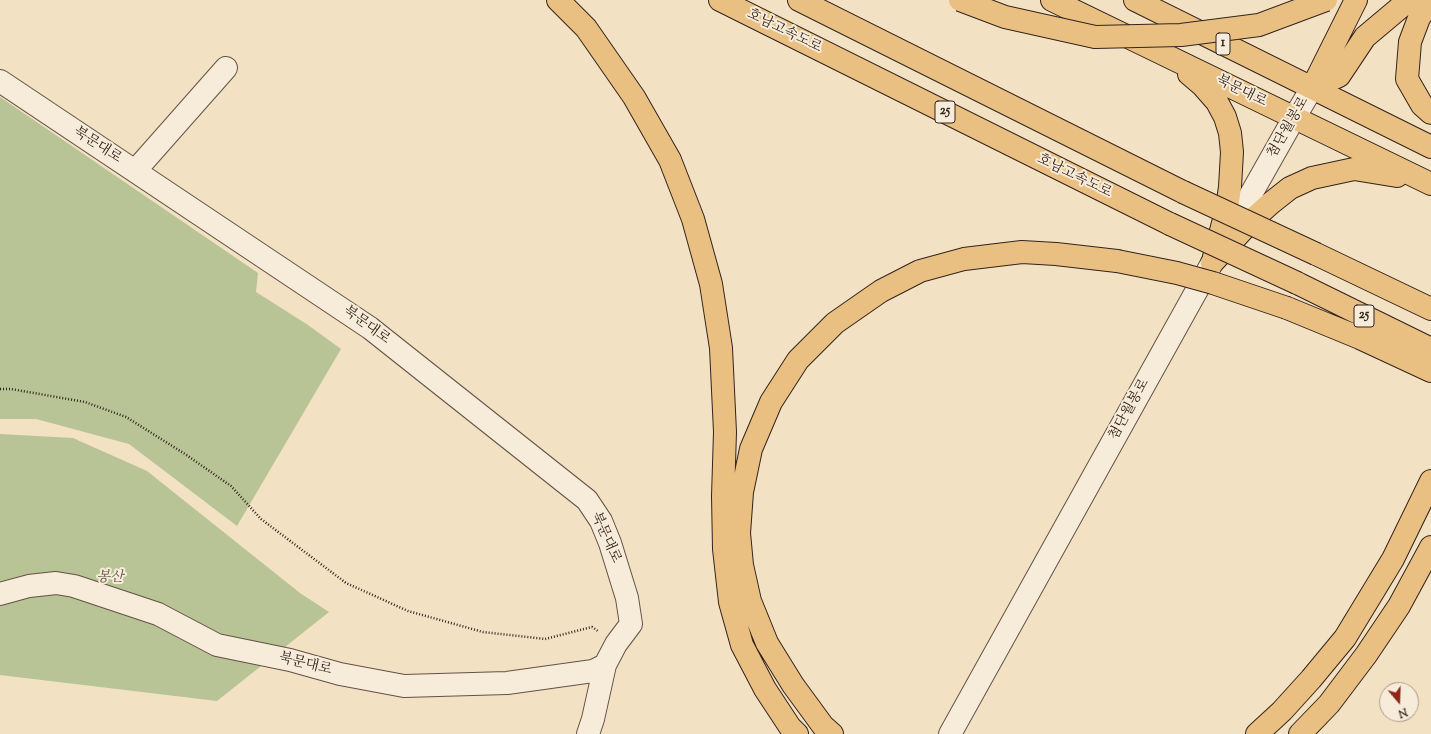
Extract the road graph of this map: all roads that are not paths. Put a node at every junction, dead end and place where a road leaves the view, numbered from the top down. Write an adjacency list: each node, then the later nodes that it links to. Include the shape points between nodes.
1 (558, 0): 29 (main road, via 586,28 634,96 670,160 693,219 711,284 721,348 725,432 724,549 730,602 742,645 765,689)
2 (720, 0): 22 (main road, 호남고속도로 / 25, bridge, via 1170,224)
3 (799, 0): 21 (main road, 25, bridge, via 1183,192)
4 (960, 0): 7 (main road, bridge, via 1005,17 1095,36 1181,35 1259,25)
5 (1052, 0): 11 (main road, 북문대로)
6 (1135, 0): 14 (main road, 1)
7 (1326, 0)
8 (1356, 0): 14 (main road)
9 (1409, 0): 14 (main road, via 1365,37 1339,76)
10 (1431, 1): 15 (main road, via 1419,18 1410,42 1407,79 1422,105)
11 (1155, 50): 16 (main road, 북문대로); 20 (main road, via 1203,86 1225,117 1230,133 1232,152 1228,201)
12 (226, 68): 18 (street)
13 (0, 81): 18 (street, 북문대로)
14 (1312, 88): 16 (street, 첨단월봉로); 17 (main road, 1)
15 (1431, 113)
16 (1294, 118): 19 (main road, 북문대로); 20 (street, 첨단월봉로)
17 (1431, 147)
18 (135, 171): 27 (street, 북문대로, via 370,328 587,500 601,521 610,544 627,598 632,624 616,644)
19 (1431, 185): 20 (main road, via 1394,175 1354,169 1312,178 1290,188 1271,203)
20 (1212, 263): 31 (street, 첨단월봉로)
21 (1431, 309)
22 (1431, 349)
23 (1431, 370): 30 (main road, bridge, via 1286,308 1178,273 1117,261 1022,252 964,259 920,271 881,291 834,323 798,360 771,402 751,449 742,492 739,533 742,565 750,601 766,643 793,685 823,726)
24 (1431, 481): 32 (main road, via 1393,559 1345,638 1287,706)
25 (1431, 547): 33 (main road, via 1399,606 1366,655 1329,704)
26 (0, 594): 27 (street, 북문대로, via 29,586 56,583 74,586 158,614 217,645 404,686 507,683 592,671)
27 (605, 665): 28 (street)
28 (588, 734)
29 (797, 734)
30 (832, 734)
31 (950, 734)
32 (1257, 734)
33 (1300, 734)

